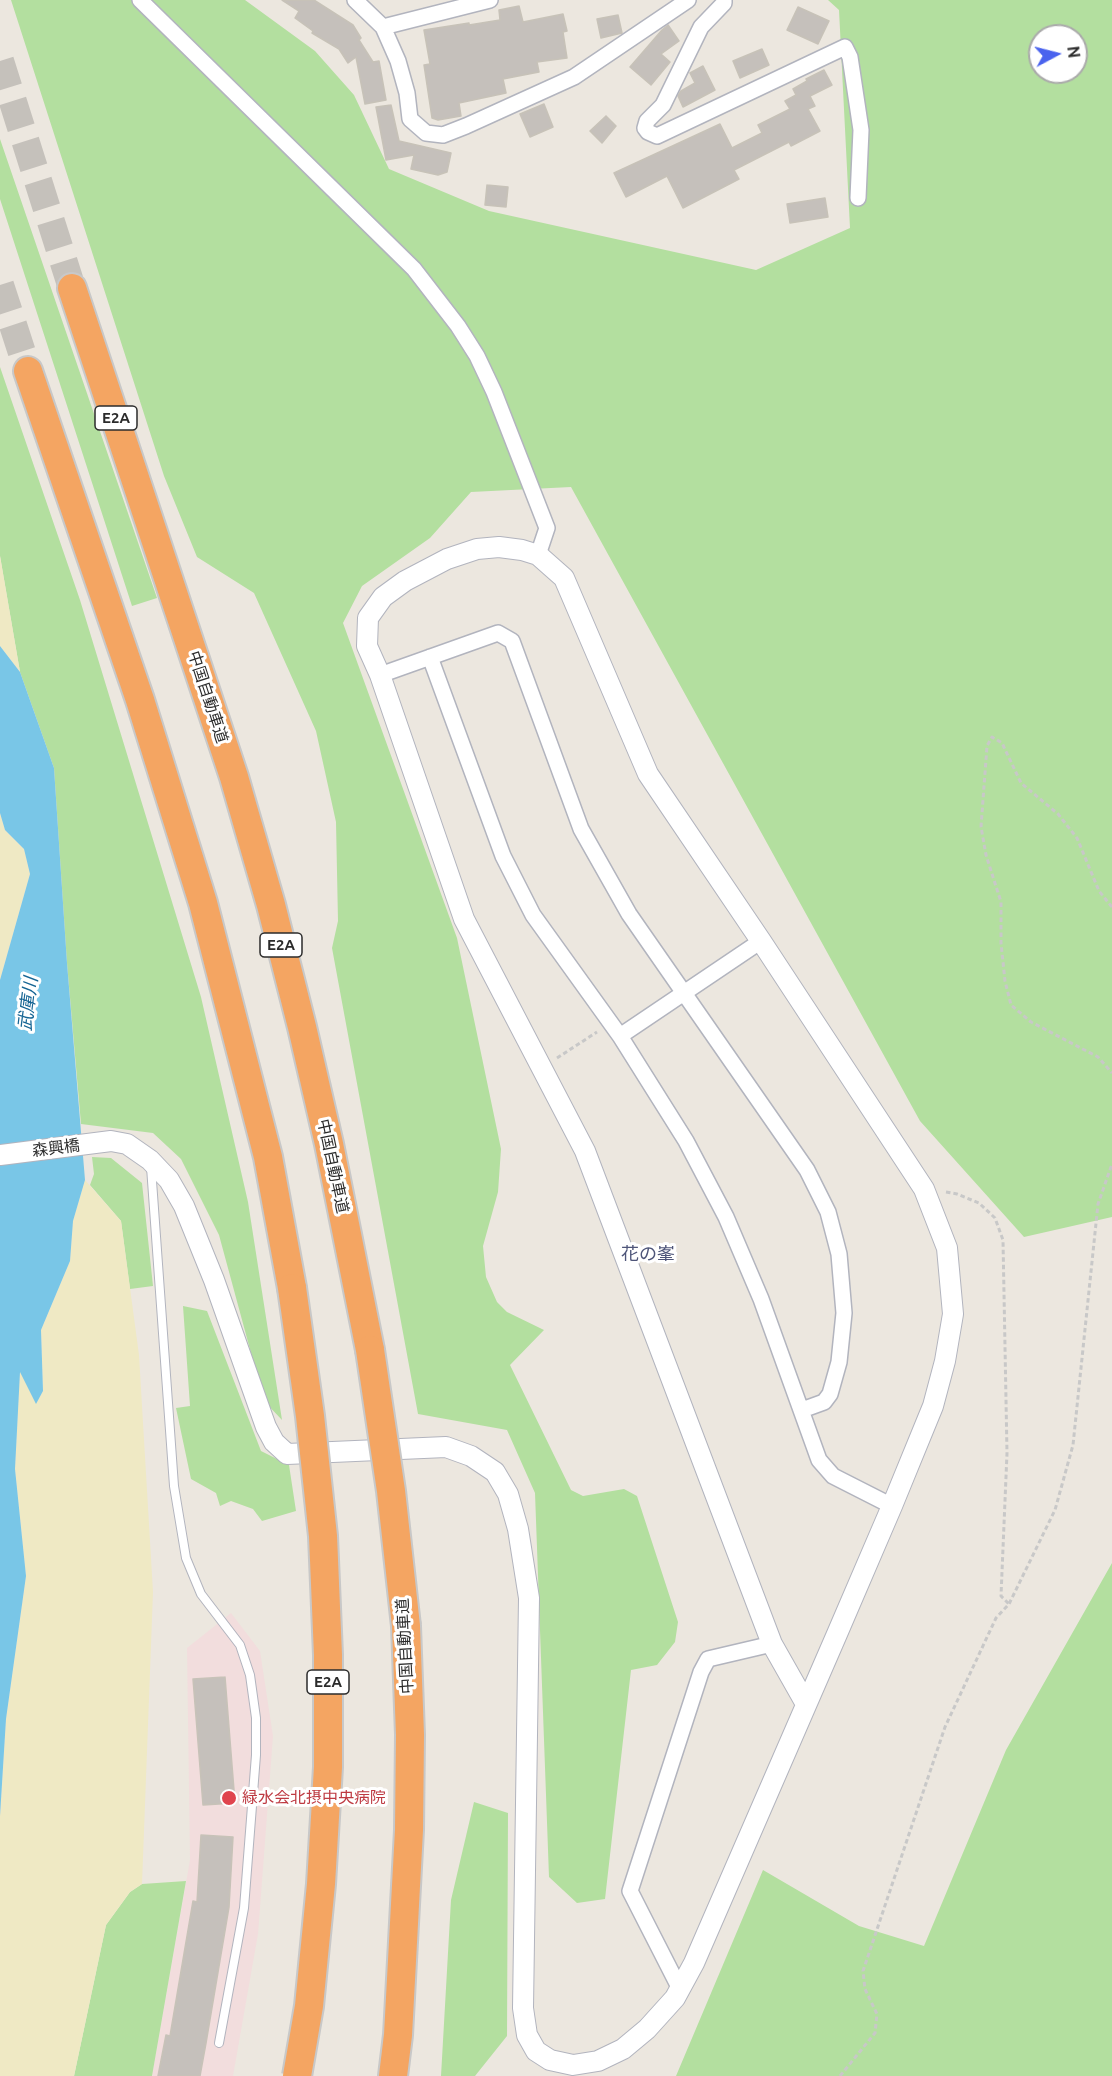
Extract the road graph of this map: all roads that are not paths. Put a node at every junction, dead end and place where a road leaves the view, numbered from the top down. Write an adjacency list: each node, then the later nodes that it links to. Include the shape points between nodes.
1 (140, 0): 10 (street, via 414,269 458,326 494,392 547,528)
2 (355, 0): 6 (street)
3 (490, 0): 6 (street)
4 (688, 0): 6 (street, via 574,77 443,135 426,133 410,119 398,61)
5 (724, 0): 7 (street, via 701,27 663,105 645,128 657,136 845,47 850,57 861,130)
6 (383, 27)
7 (858, 198)
8 (72, 288): 25 (highway, 中国自動車道 / E2A, bridge, via 234,777 271,905 329,1144 370,1350 406,1626 410,1735 410,1830)
9 (28, 371): 24 (highway, E2A, bridge, via 140,700 203,903 268,1157 292,1288 323,1536 328,1655 328,1767 321,1884 309,2006)
10 (538, 555): 12 (street, via 499,547 477,549 415,576 383,597 368,618 367,646); 13 (street, via 564,578 648,774)
11 (430, 657): 12 (street); 14 (street, via 498,633 512,641 581,829 629,914); 15 (street, via 503,856 533,915)
12 (380, 675): 20 (street, via 464,919 585,1151)
13 (761, 941): 14 (street); 19 (street, via 924,1189 947,1248 953,1314 945,1361 933,1406)
14 (685, 992): 15 (street); 18 (street, via 807,1170 828,1212 839,1254 844,1312 839,1362 824,1402)
15 (620, 1036): 18 (street, via 686,1141 726,1217)
16 (0, 1155): 17 (street, 森興橋, via 111,1141 127,1144)
17 (150, 1160): 22 (street, via 169,1180 184,1206 274,1442 287,1454 446,1447 471,1456 495,1472 508,1494 518,1529 528,1598 523,2008 527,2035 536,2051 550,2060 573,2065 598,2061 623,2049 647,2029); 23 (lane, via 174,1486 186,1558 201,1594 240,1645 250,1675 256,1718 244,1908)
18 (802, 1410): 19 (street, via 819,1460 832,1476)
19 (892, 1506): 21 (street)
20 (772, 1644): 21 (street); 22 (street, via 708,1659 630,1891)
21 (806, 1704): 22 (street)
22 (680, 1989)
23 (219, 2043)
24 (297, 2076)
25 (393, 2076)

